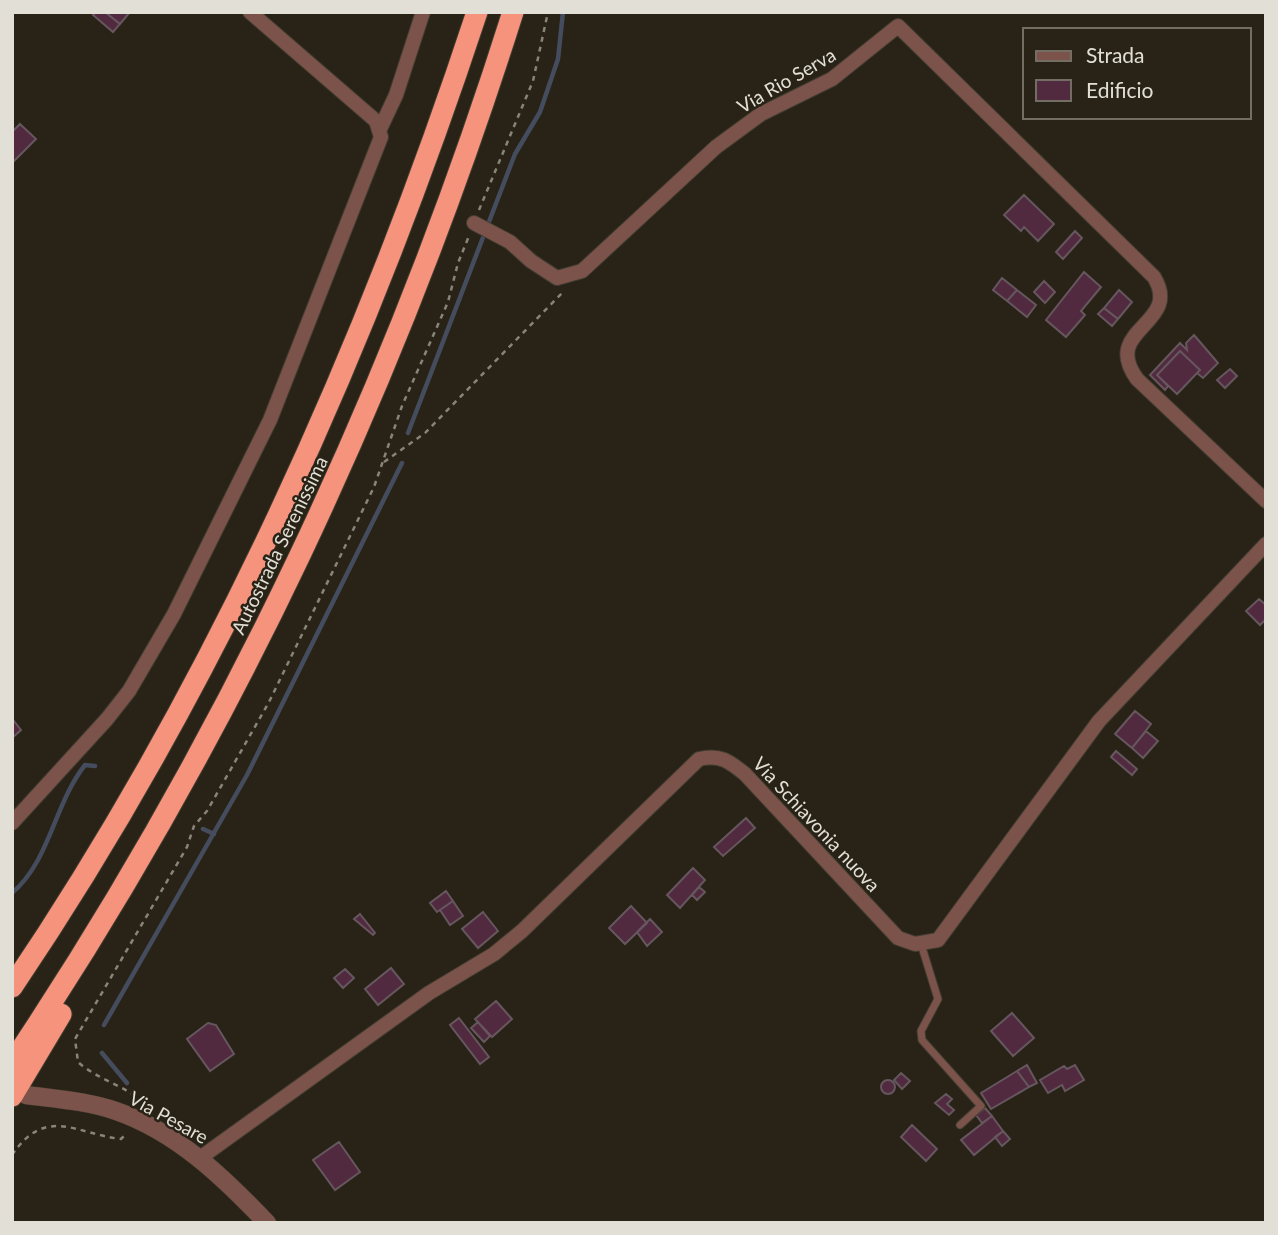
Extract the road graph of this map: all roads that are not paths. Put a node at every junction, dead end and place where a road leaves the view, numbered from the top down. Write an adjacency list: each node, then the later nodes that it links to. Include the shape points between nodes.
1 (250, 12): 5 (street)
2 (423, 12): 5 (street)
3 (477, 12): 11 (highway, Autostrada Serenissima, via 362,325 267,536 129,803)
4 (513, 12): 10 (highway, Autostrada Serenissima, via 435,236 337,479 225,708)
5 (380, 129): 9 (street, via 377,150 270,420 179,603 129,691)
6 (478, 225): 7 (street, Via Rio Serva, via 557,278 569,276 596,261 716,147 761,114 832,79 898,26 1154,277 1162,302 1130,339 1127,365)
7 (1266, 501)
8 (1266, 544): 12 (street, via 1099,721 947,930 938,940)
9 (12, 823)
10 (150, 841): 15 (highway, Autostrada Serenissima, via 57,997); 16 (highway, via 131,896)
11 (87, 871): 13 (highway, via 57,897); 14 (highway, Autostrada Serenissima)
12 (920, 944): 17 (lane, via 938,999 921,1031 922,1040 981,1106); 18 (street, Via Schiavonia nuova, via 898,938 745,774 727,759 714,755 699,759 494,954 429,993)
13 (12, 964)
14 (12, 987)
15 (12, 1062)
16 (19, 1096): 18 (street, Via Pesare, via 84,1102 136,1119)
17 (960, 1125)
18 (200, 1158): 19 (street, Via Pesare)
19 (267, 1223)

